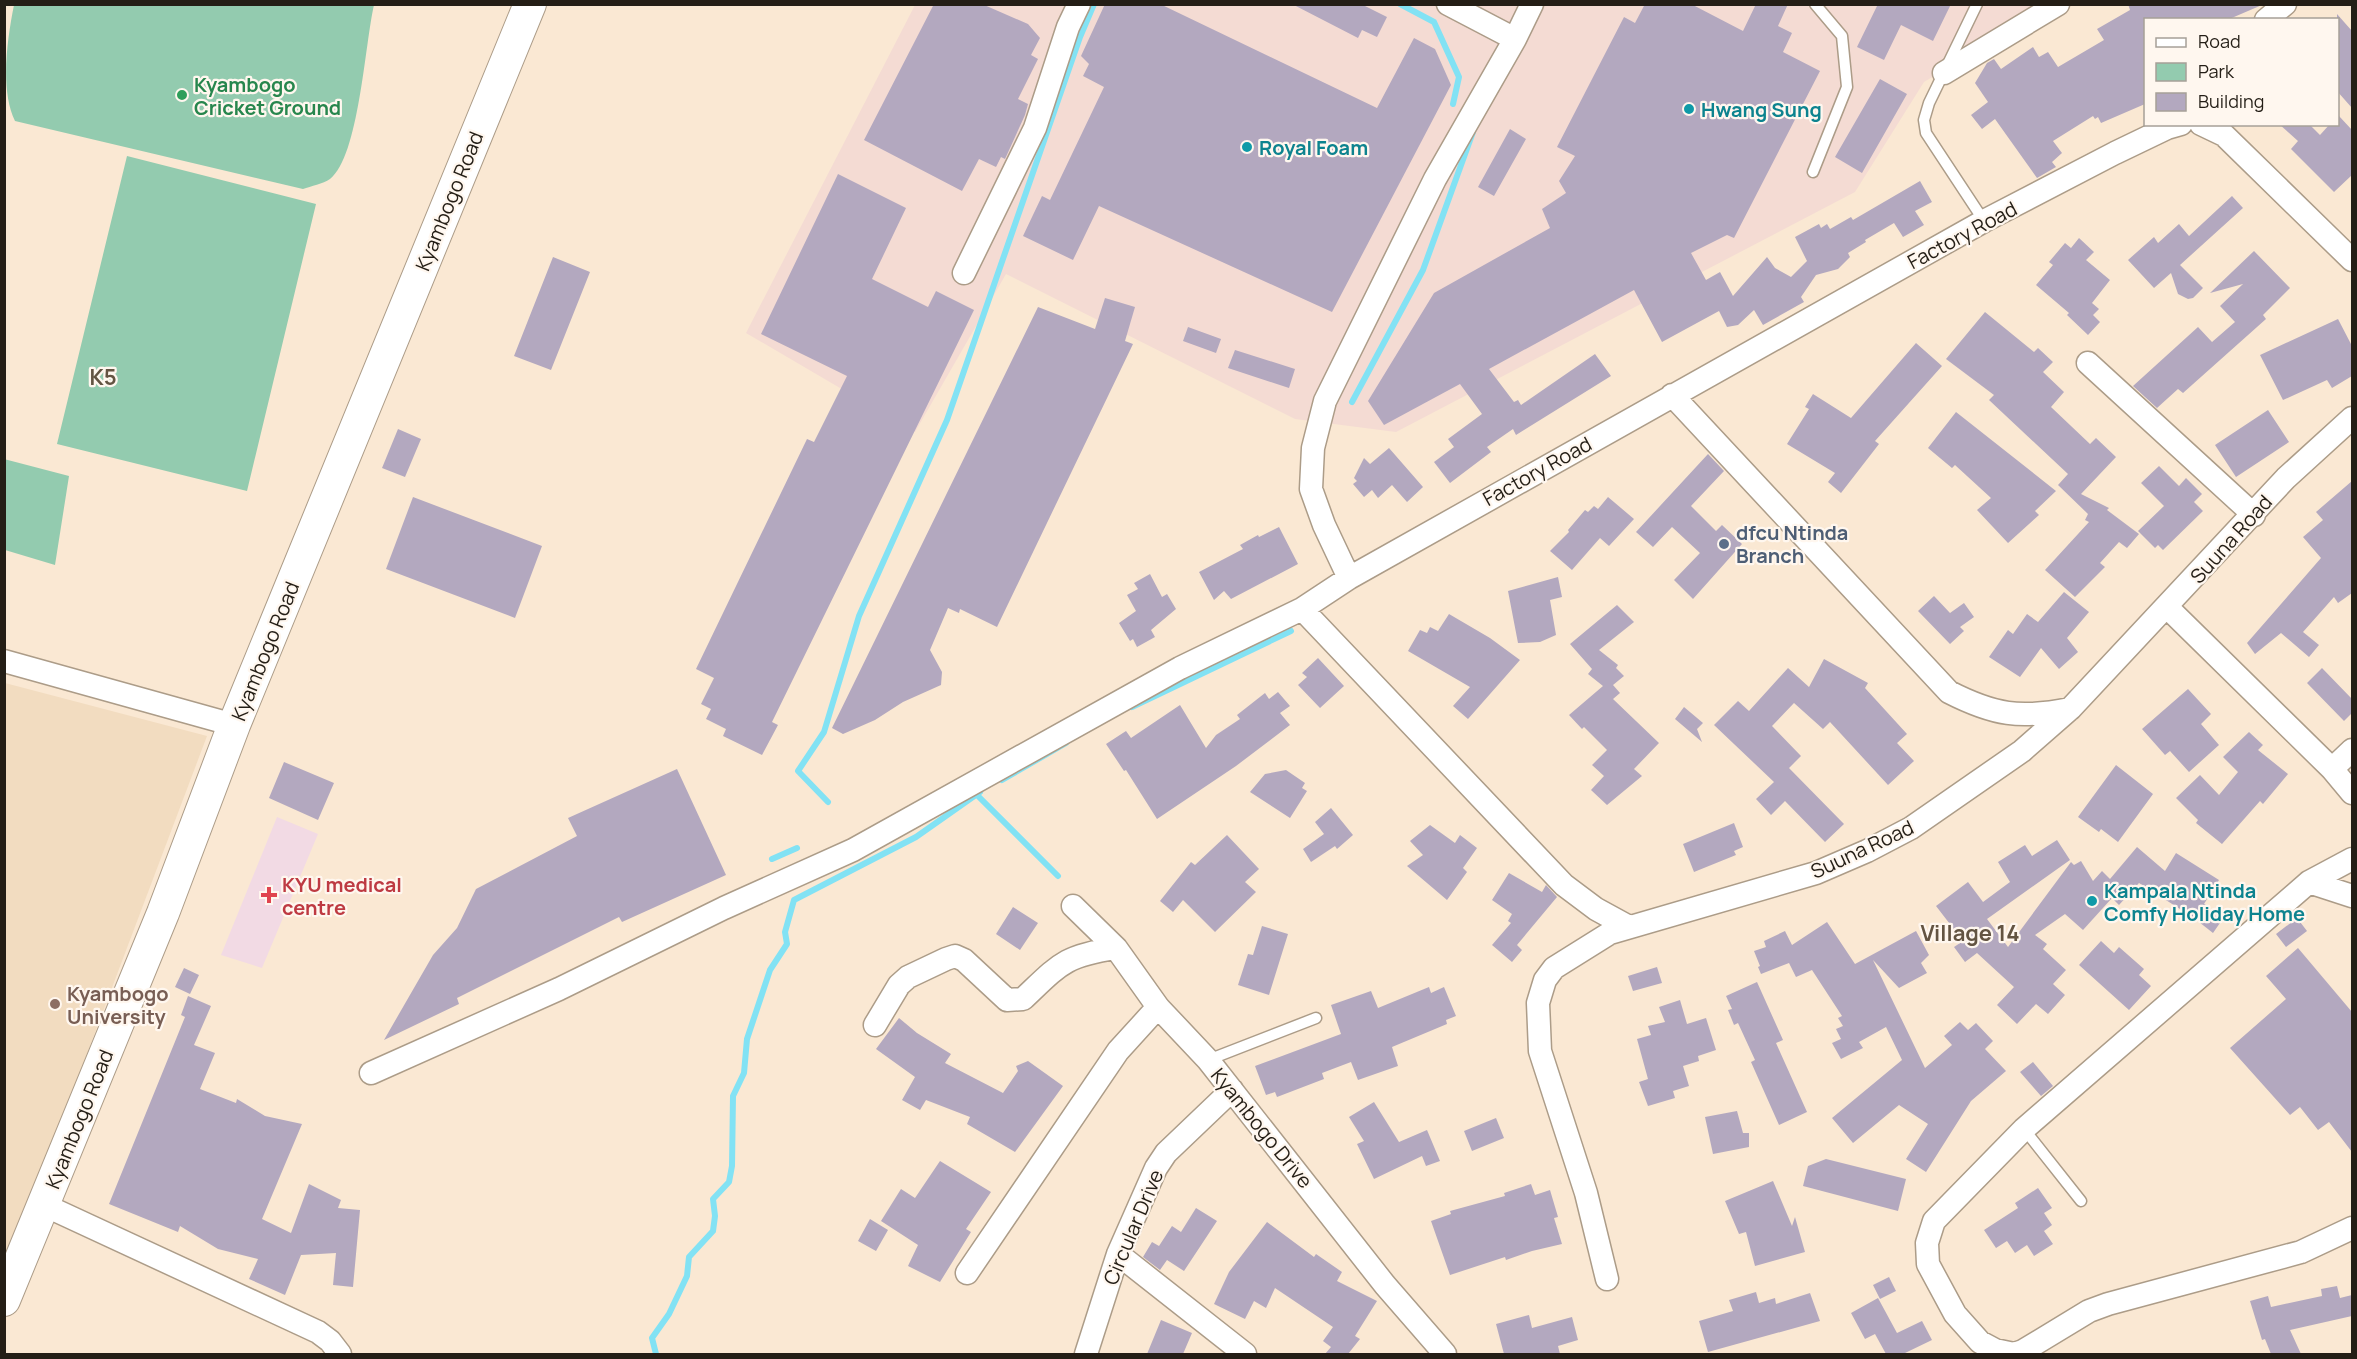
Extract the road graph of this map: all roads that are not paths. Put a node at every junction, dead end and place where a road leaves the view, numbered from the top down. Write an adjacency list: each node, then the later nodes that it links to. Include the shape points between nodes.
1 (530, 4): 27 (street, Kyambogo Road)
2 (1079, 4): 17 (street, via 1035,128)
3 (1448, 4): 10 (street)
4 (1532, 4): 10 (street)
5 (1815, 4): 14 (lane, via 1842,36 1847,87)
6 (1977, 4): 11 (lane)
7 (2058, 4): 11 (street)
8 (2285, 4): 9 (street)
9 (2268, 18)
10 (1515, 39): 22 (street, via 1435,179 1325,401 1313,448 1311,489)
11 (1944, 73): 15 (lane, via 1929,103 1924,120 1926,134)
12 (2176, 126): 15 (street, Factory Road)
13 (2205, 126): 16 (street, via 2224,135)
14 (1813, 172)
15 (1984, 221): 19 (street, Factory Road)
16 (2352, 260)
17 (964, 273)
18 (2088, 363): 21 (street)
19 (1672, 395): 22 (street, Factory Road); 26 (street, via 1949,692 2004,714 2035,716)
20 (2352, 418): 21 (street, Suuna Road, via 2286,478)
21 (2254, 514): 23 (street, Suuna Road)
22 (1349, 578): 24 (street, Factory Road)
23 (2168, 608): 26 (street, Suuna Road); 29 (street)
24 (1302, 609): 35 (street, via 1564,885); 41 (street, Factory Road, via 1180,668 853,850)
25 (4, 661): 27 (street)
26 (2071, 708): 35 (street, Suuna Road, via 2022,751 1911,828 1867,851 1816,873)
27 (234, 725): 45 (street, Kyambogo Road, via 163,913)
28 (2352, 750): 29 (street)
29 (2332, 768): 30 (street)
30 (2352, 793)
31 (2352, 859): 32 (street)
32 (2309, 882): 33 (street); 43 (street)
33 (2352, 896)
34 (1073, 906): 36 (street, Kyambogo Drive)
35 (1629, 927): 49 (street, Suuna Road, via 1610,933 1554,968 1545,980 1538,1003 1540,1051 1586,1193)
36 (1116, 948): 37 (street, Kyambogo Drive); 39 (street, via 1072,957 1016,1002 1007,1000 955,956 908,977)
37 (1158, 1007): 40 (street, Kyambogo Drive); 48 (street, via 1118,1051)
38 (1316, 1018): 40 (lane)
39 (875, 1025)
40 (1208, 1060): 42 (street, Kyambogo Drive)
41 (371, 1073)
42 (1232, 1090): 47 (street, Circular Drive, via 1156,1168); 54 (street, Kyambogo Drive, via 1385,1285)
43 (2024, 1129): 44 (lane); 46 (street, via 1934,1221 1927,1243 1928,1264 1955,1314 1980,1342 1995,1350 2014,1354 2023,1351 2089,1311 2301,1252)
44 (2081, 1201)
45 (44, 1205): 50 (street, Kyambogo Road); 51 (street, via 318,1332)
46 (2352, 1228)
47 (1118, 1254): 52 (street, Circular Drive); 53 (street)
48 (967, 1273)
49 (1607, 1279)
50 (4, 1300)
51 (340, 1354)
52 (1086, 1354)
53 (1245, 1354)
54 (1445, 1354)

